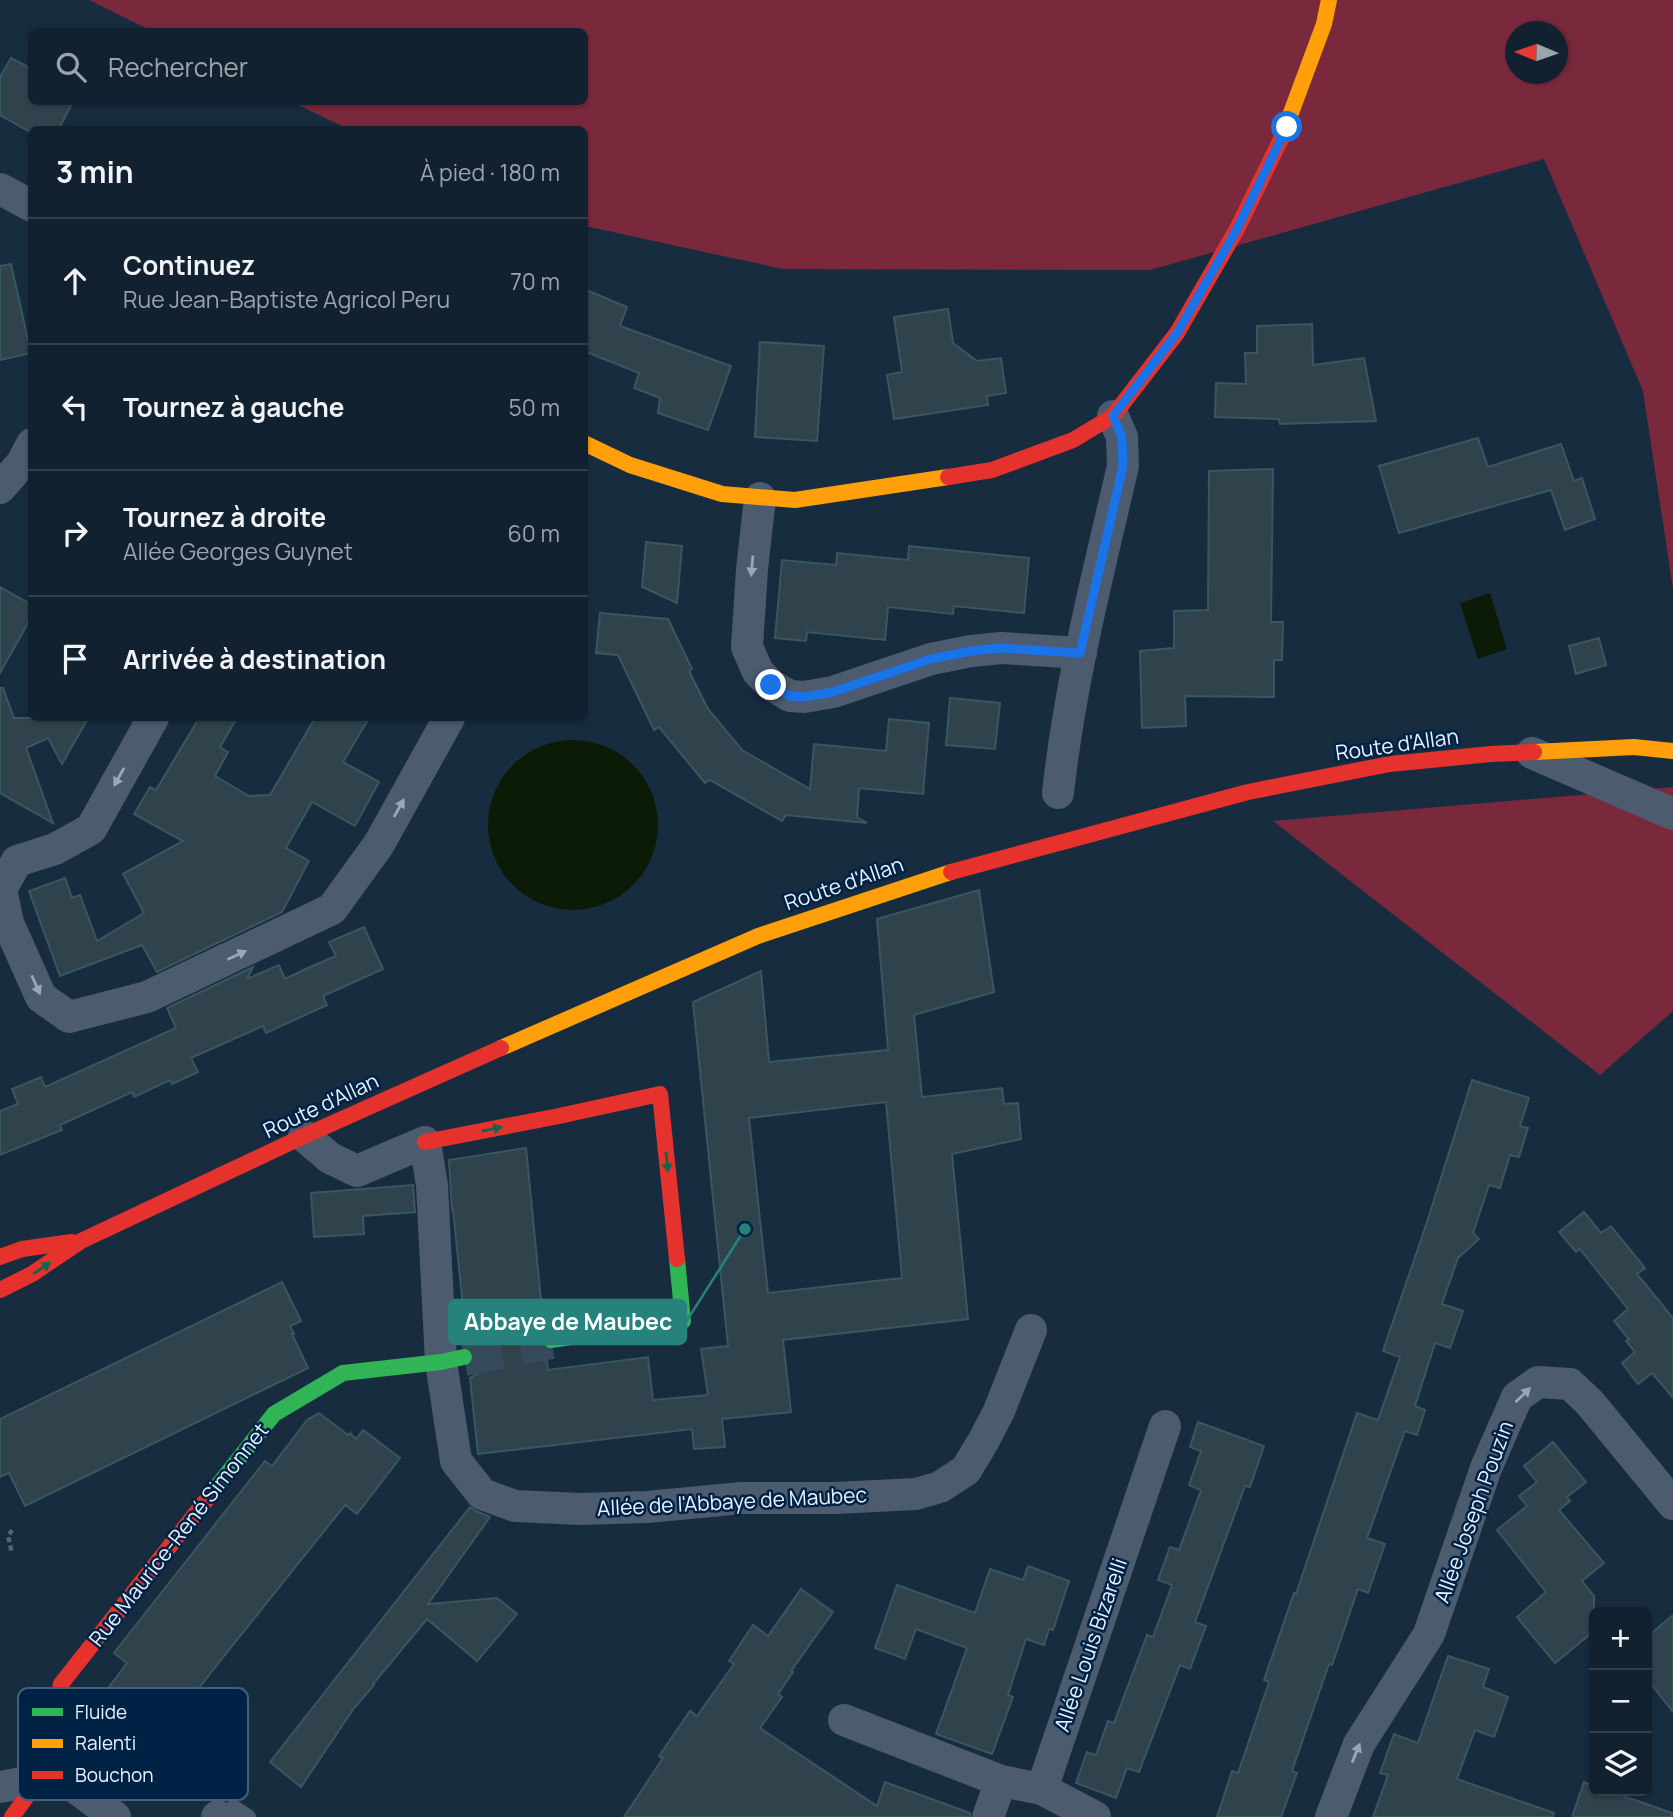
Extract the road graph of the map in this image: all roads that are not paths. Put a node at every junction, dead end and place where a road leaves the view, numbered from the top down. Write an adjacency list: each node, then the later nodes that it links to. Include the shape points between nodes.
1 (1329, 0): 4 (street, via 1287,127 1237,229 1177,333)
2 (0, 189): 3 (street)
3 (28, 204)
4 (1113, 416): 8 (street, via 1073,440 992,470 795,500); 9 (street, via 1122,437 1123,466)
5 (588, 445): 8 (street, via 681,482 722,494)
6 (28, 452): 7 (street)
7 (0, 488)
8 (760, 498): 9 (street, one-way to 9, via 747,647 758,672 790,696 833,692 931,659 971,651 1000,648)
9 (1080, 653): 14 (street)
10 (151, 721): 16 (street, one-way to 16, via 91,828 55,849)
11 (447, 721): 16 (street, one-way to 11, via 1,889 8,923 41,997 69,1017 147,997 332,909 379,844)
12 (1673, 751): 13 (street, Route d'Allan, via 1634,747)
13 (1531, 752): 15 (street); 17 (street, Route d'Allan, via 1391,764 1248,792 931,877 758,936)
14 (1058, 793)
15 (1673, 814)
16 (8, 856)
17 (304, 1136): 18 (street, via 330,1158 357,1171); 19 (street, Route d'Allan)
18 (425, 1142): 23 (street, one-way to 23, via 660,1094 683,1321); 24 (street, Allée de l'Abbaye de Maubec)
19 (81, 1241): 20 (street, Route d'Allan, via 22,1249); 21 (street, Route d'Allan, one-way to 19)
20 (0, 1257)
21 (0, 1290)
22 (1031, 1330): 24 (street, Allée de l'Abbaye de Maubec, via 999,1411 966,1470 940,1487 915,1494 742,1498 581,1509 516,1506 482,1494 456,1461)
23 (551, 1340)
24 (452, 1359): 27 (street, Rue Maurice-René Simonnet, via 343,1373 274,1414)
25 (1165, 1426): 32 (street, Allée Louis Bizarelli)
26 (1673, 1504): 39 (street, Allée Joseph Pouzin, one-way to 26, via 1359,1744 1429,1634 1486,1468 1517,1397 1538,1382 1570,1384)
27 (60, 1688)
28 (844, 1720): 30 (street)
29 (18, 1781): 31 (street)
30 (1001, 1781): 32 (street); 37 (street)
31 (0, 1787)
32 (1042, 1789): 38 (street)
33 (24, 1800): 35 (street, Rue Maurice-René Simonnet)
34 (87, 1800): 36 (street)
35 (12, 1817)
36 (115, 1817)
37 (988, 1817)
38 (1095, 1817)
39 (1331, 1817)

